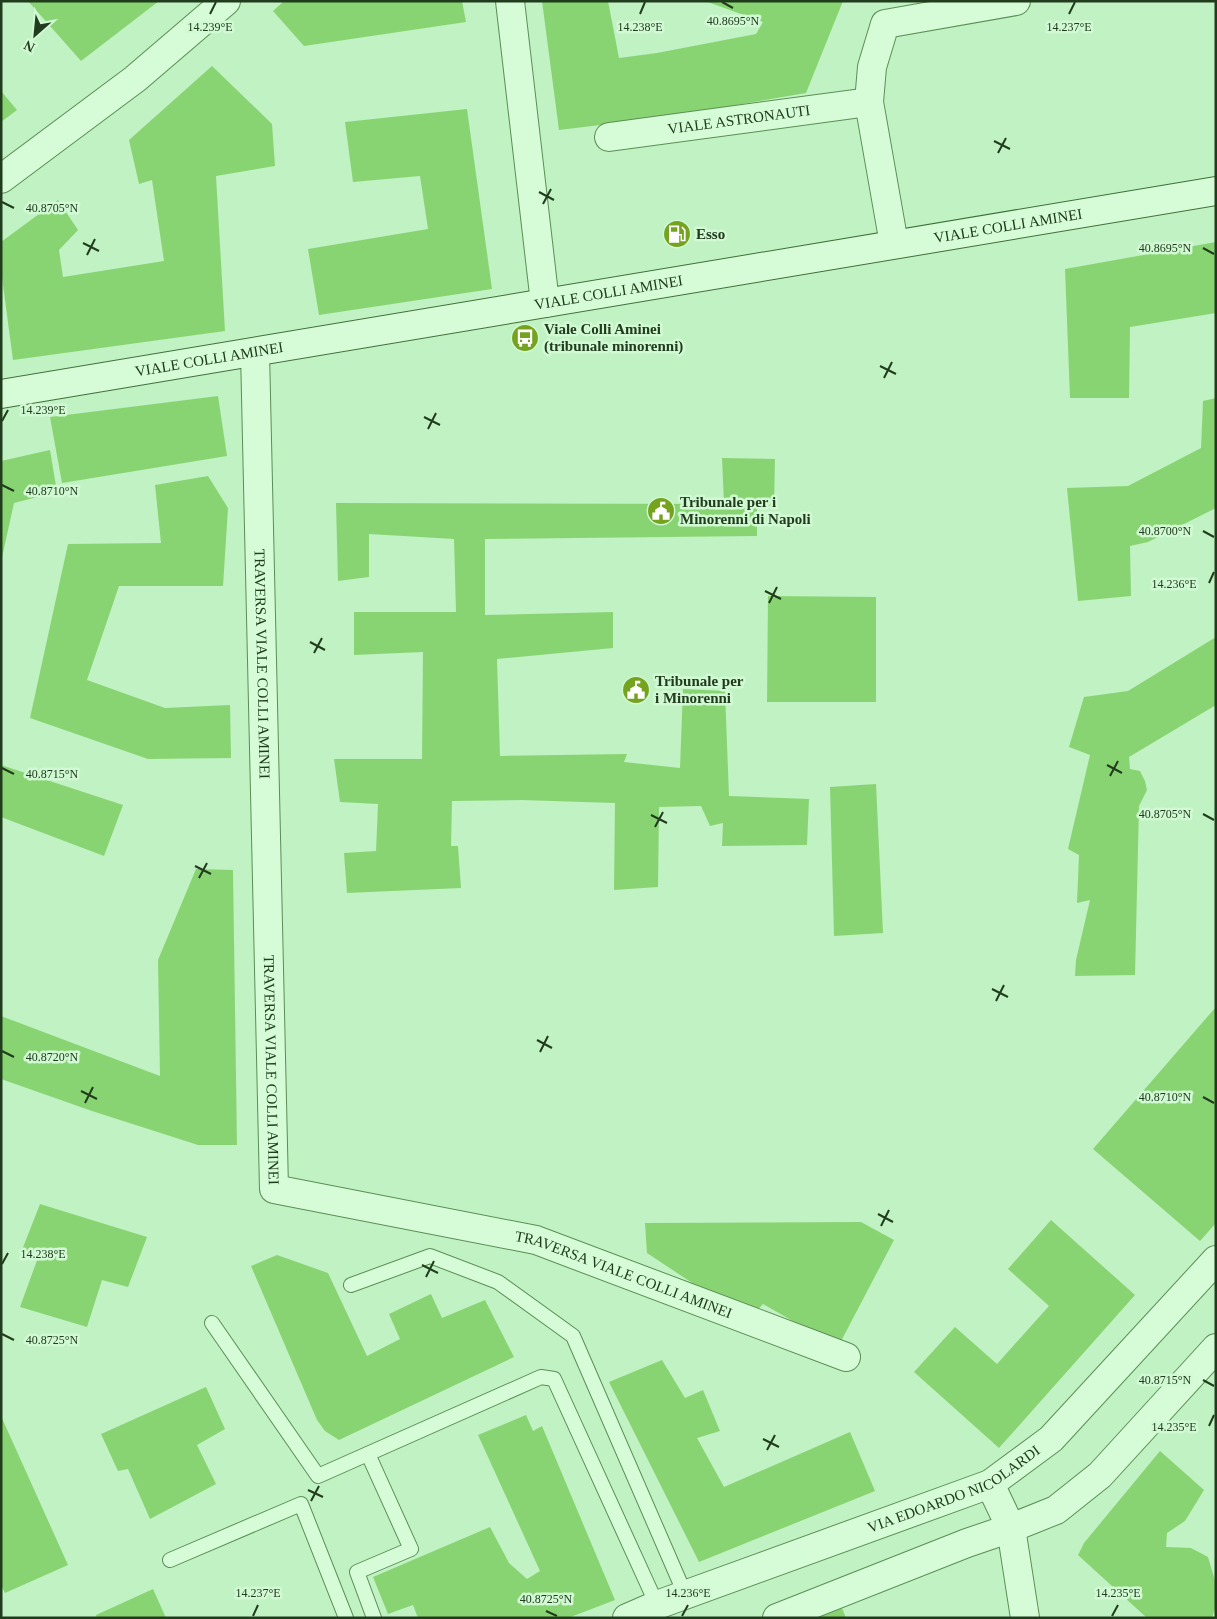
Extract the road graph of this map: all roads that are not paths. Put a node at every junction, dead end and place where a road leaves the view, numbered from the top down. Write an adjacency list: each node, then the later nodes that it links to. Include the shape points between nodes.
1 (226, 1): 6 (street, via 135,79)
2 (510, 1): 9 (street)
3 (1016, 1): 4 (street, via 885,24 872,67)
4 (869, 102): 5 (street, VIALE ASTRONAUTI); 8 (street)
5 (609, 137)
6 (1, 179)
7 (1216, 190): 8 (street, VIALE COLLI AMINEI)
8 (894, 244): 9 (street, VIALE COLLI AMINEI)
9 (546, 303): 10 (street, VIALE COLLI AMINEI)
10 (255, 352): 11 (street, VIALE COLLI AMINEI); 16 (street, TRAVERSA VIALE COLLI AMINEI, via 274,1189 536,1240)
11 (1, 394)
12 (1216, 1260): 18 (street, VIA EDOARDO NICOLARDI, via 1051,1439)
13 (351, 1285): 21 (lane, via 430,1256 498,1282 573,1336)
14 (212, 1323): 17 (lane, via 318,1476)
15 (1216, 1348): 19 (street, via 1100,1475 1056,1510)
16 (846, 1357)
17 (368, 1454): 22 (lane, via 541,1377 554,1379); 24 (lane, via 410,1549 357,1572)
18 (990, 1484): 19 (street); 21 (street, VIA EDOARDO NICOLARDI)
19 (1011, 1528): 26 (street); 27 (street)
20 (170, 1560): 23 (lane, via 300,1504)
21 (686, 1594): 22 (street, VIA EDOARDO NICOLARDI)
22 (657, 1605): 25 (street, VIA EDOARDO NICOLARDI)
23 (346, 1618)
24 (374, 1618)
25 (627, 1618)
26 (777, 1618)
27 (1024, 1618)

